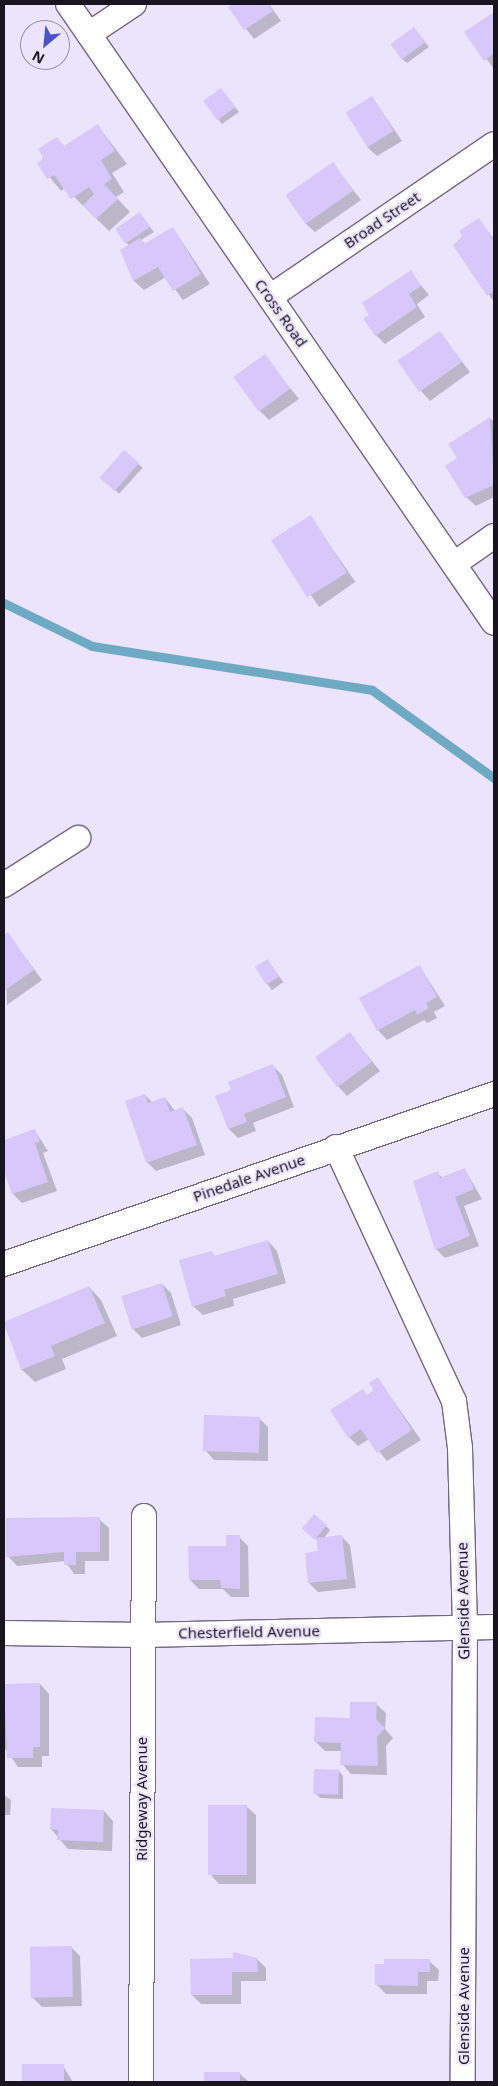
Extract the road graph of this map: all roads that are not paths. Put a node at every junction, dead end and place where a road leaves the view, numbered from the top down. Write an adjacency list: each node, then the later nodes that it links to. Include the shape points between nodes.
1 (68, 4): 3 (street, Cross Road)
2 (134, 4): 3 (street)
3 (89, 34): 5 (street, Cross Road)
4 (494, 144): 5 (street, Broad Street)
5 (270, 297): 7 (street, Cross Road)
6 (494, 536): 7 (street)
7 (454, 564): 8 (street, Cross Road)
8 (494, 623)
9 (78, 838): 10 (street)
10 (4, 885)
11 (494, 1094): 12 (street, Pinedale Avenue)
12 (336, 1147): 13 (street, Pinedale Avenue); 15 (street, Glenside Avenue, via 454,1400 460,1448)
13 (4, 1264)
14 (144, 1516): 18 (street, Ridgeway Avenue)
15 (465, 1626): 16 (street, Chesterfield Avenue); 18 (street, Chesterfield Avenue); 20 (street, Glenside Avenue)
16 (494, 1627)
17 (4, 1633): 18 (street, Chesterfield Avenue)
18 (143, 1635): 19 (street, Ridgeway Avenue)
19 (141, 2082)
20 (463, 2082)

